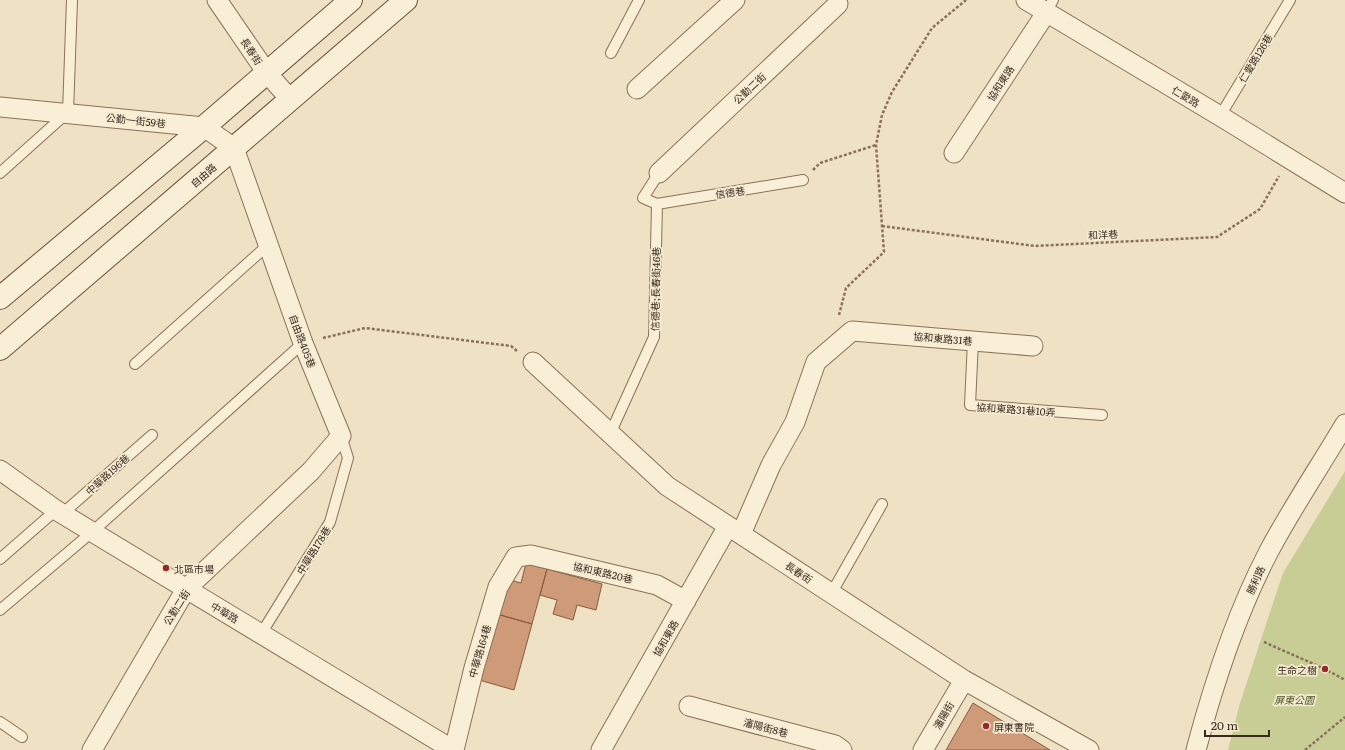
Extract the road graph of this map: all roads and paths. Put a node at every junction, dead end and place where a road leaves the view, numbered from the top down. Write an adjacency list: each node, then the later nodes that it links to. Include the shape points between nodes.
1 (72, 0): 17 (lane)
2 (217, 0): 13 (street, 長春街)
3 (351, 0): 13 (street)
4 (406, 0): 15 (street, 自由路)
5 (639, 0): 12 (lane)
6 (735, 0): 14 (street)
7 (966, 0): 20 (path, via 932,28 892,92 882,115)
8 (1026, 0): 11 (street, 仁愛路)
9 (1290, 0): 18 (lane, 仁愛路126巷)
10 (834, 2): 25 (street, 公勤二街)
11 (1050, 6): 18 (street, 仁愛路); 22 (street, 協和東路)
12 (611, 53)
13 (267, 73): 15 (street, 長春街); 19 (street)
14 (637, 89)
15 (290, 100): 21 (street, 自由路)
16 (0, 106): 17 (street, 公勤一街59巷)
17 (68, 112): 19 (street, 公勤一街59巷); 24 (lane)
18 (1220, 116): 23 (street, 仁愛路)
19 (204, 127): 21 (street); 31 (street)
20 (876, 145): 26 (path, via 820,163); 29 (path)
21 (234, 148): 30 (street, 自由路405巷); 36 (street, 自由路)
22 (954, 153)
23 (1289, 158): 27 (street, 仁愛路); 29 (path, 和洋巷, via 1260,209 1217,237 1035,246)
24 (0, 173)
25 (659, 173): 28 (lane, via 643,198)
26 (803, 180): 28 (lane, 信德巷)
27 (1345, 193)
28 (657, 204): 41 (lane, 信德巷;長春街46巷, via 654,337)
29 (882, 226): 32 (path, via 884,252 846,288 839,316)
30 (268, 245): 34 (street, 自由路405巷); 38 (lane)
31 (0, 298)
32 (852, 331): 33 (street, 協和東路31巷); 47 (street, 協和東路, via 816,362 795,422)
33 (973, 341): 35 (street, 協和東路31巷); 39 (lane, 協和東路31巷10弄, via 970,405)
34 (304, 343): 37 (path, via 365,328 511,346); 43 (street, 自由路405巷); 48 (lane)
35 (1033, 346)
36 (0, 349)
37 (533, 362): 41 (street, 長春街)
38 (135, 364)
39 (1102, 415)
40 (1345, 424): 69 (street, 勝利路, via 1276,538 1252,586 1223,657)
41 (610, 434): 47 (street, 長春街, via 667,486)
42 (152, 435): 46 (lane, 中華路196巷)
43 (341, 436): 51 (street, 公勤二街, via 311,471); 55 (lane, 中華路178巷, via 348,458 330,522)
44 (0, 470): 46 (street, 中華路)
45 (882, 504): 52 (lane)
46 (59, 512): 48 (street, 中華路); 50 (lane, 中華路196巷)
47 (735, 530): 52 (street, 長春街); 53 (street, 協和東路)
48 (92, 532): 51 (street, 中華路); 54 (lane)
49 (516, 557): 53 (street, 協和東路20巷, via 531,555 658,585); 64 (street, 中華路164巷, via 498,587 474,668)
50 (0, 559)
51 (186, 589): 55 (street, 中華路); 63 (street, 公勤二街)
52 (831, 594): 57 (street, 長春街)
53 (686, 601): 65 (street, 協和東路)
54 (0, 610)
55 (261, 634): 64 (street, 中華路)
56 (1264, 642): 58 (path)
57 (964, 680): 67 (street, 瀋陽街); 68 (street, 長春街)
58 (1345, 680)
59 (689, 706): 66 (street, 瀋陽街8巷, via 835,745)
60 (1345, 717): 70 (path)
61 (0, 722): 62 (lane)
62 (22, 737)
63 (92, 750)
64 (454, 750)
65 (601, 750)
66 (842, 750)
67 (923, 750)
68 (1089, 750)
69 (1196, 750)
70 (1304, 750)

